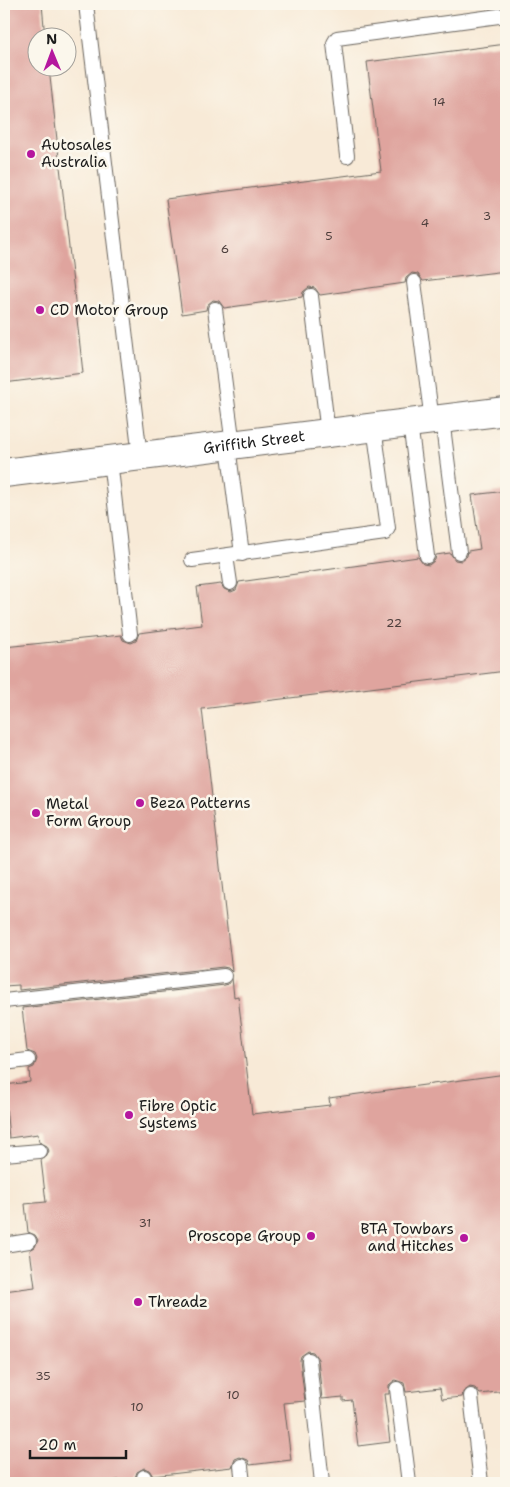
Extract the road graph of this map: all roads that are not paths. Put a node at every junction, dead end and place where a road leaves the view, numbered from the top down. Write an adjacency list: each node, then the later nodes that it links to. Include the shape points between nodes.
1 (86, 4): 12 (lane)
2 (506, 15): 3 (lane, via 337,38 334,43)
3 (347, 156)
4 (414, 282): 8 (lane)
5 (311, 296): 10 (lane)
6 (215, 309): 11 (lane)
7 (506, 411): 8 (street, Griffith Street)
8 (428, 421): 9 (street, Griffith Street); 15 (lane); 18 (lane)
9 (374, 428): 10 (street, Griffith Street); 16 (lane, via 388,528 385,533)
10 (328, 433): 11 (street, Griffith Street)
11 (230, 445): 12 (street, Griffith Street); 16 (lane)
12 (140, 456): 13 (street, Griffith Street)
13 (110, 460): 14 (street, Griffith Street); 21 (lane)
14 (4, 473)
15 (459, 552)
16 (242, 554): 17 (lane)
17 (226, 556): 19 (lane); 20 (lane)
18 (427, 556)
19 (192, 560)
20 (230, 583)
21 (130, 634)
22 (224, 976): 23 (lane)
23 (4, 1001)
24 (28, 1060): 25 (lane)
25 (4, 1063)
26 (40, 1151): 27 (lane)
27 (4, 1154)
28 (29, 1242): 29 (lane)
29 (4, 1245)
30 (309, 1360): 35 (lane)
31 (397, 1389): 36 (lane)
32 (471, 1396): 37 (lane)
33 (241, 1466): 34 (lane)
34 (243, 1483)
35 (322, 1483)
36 (409, 1483)
37 (481, 1483)

